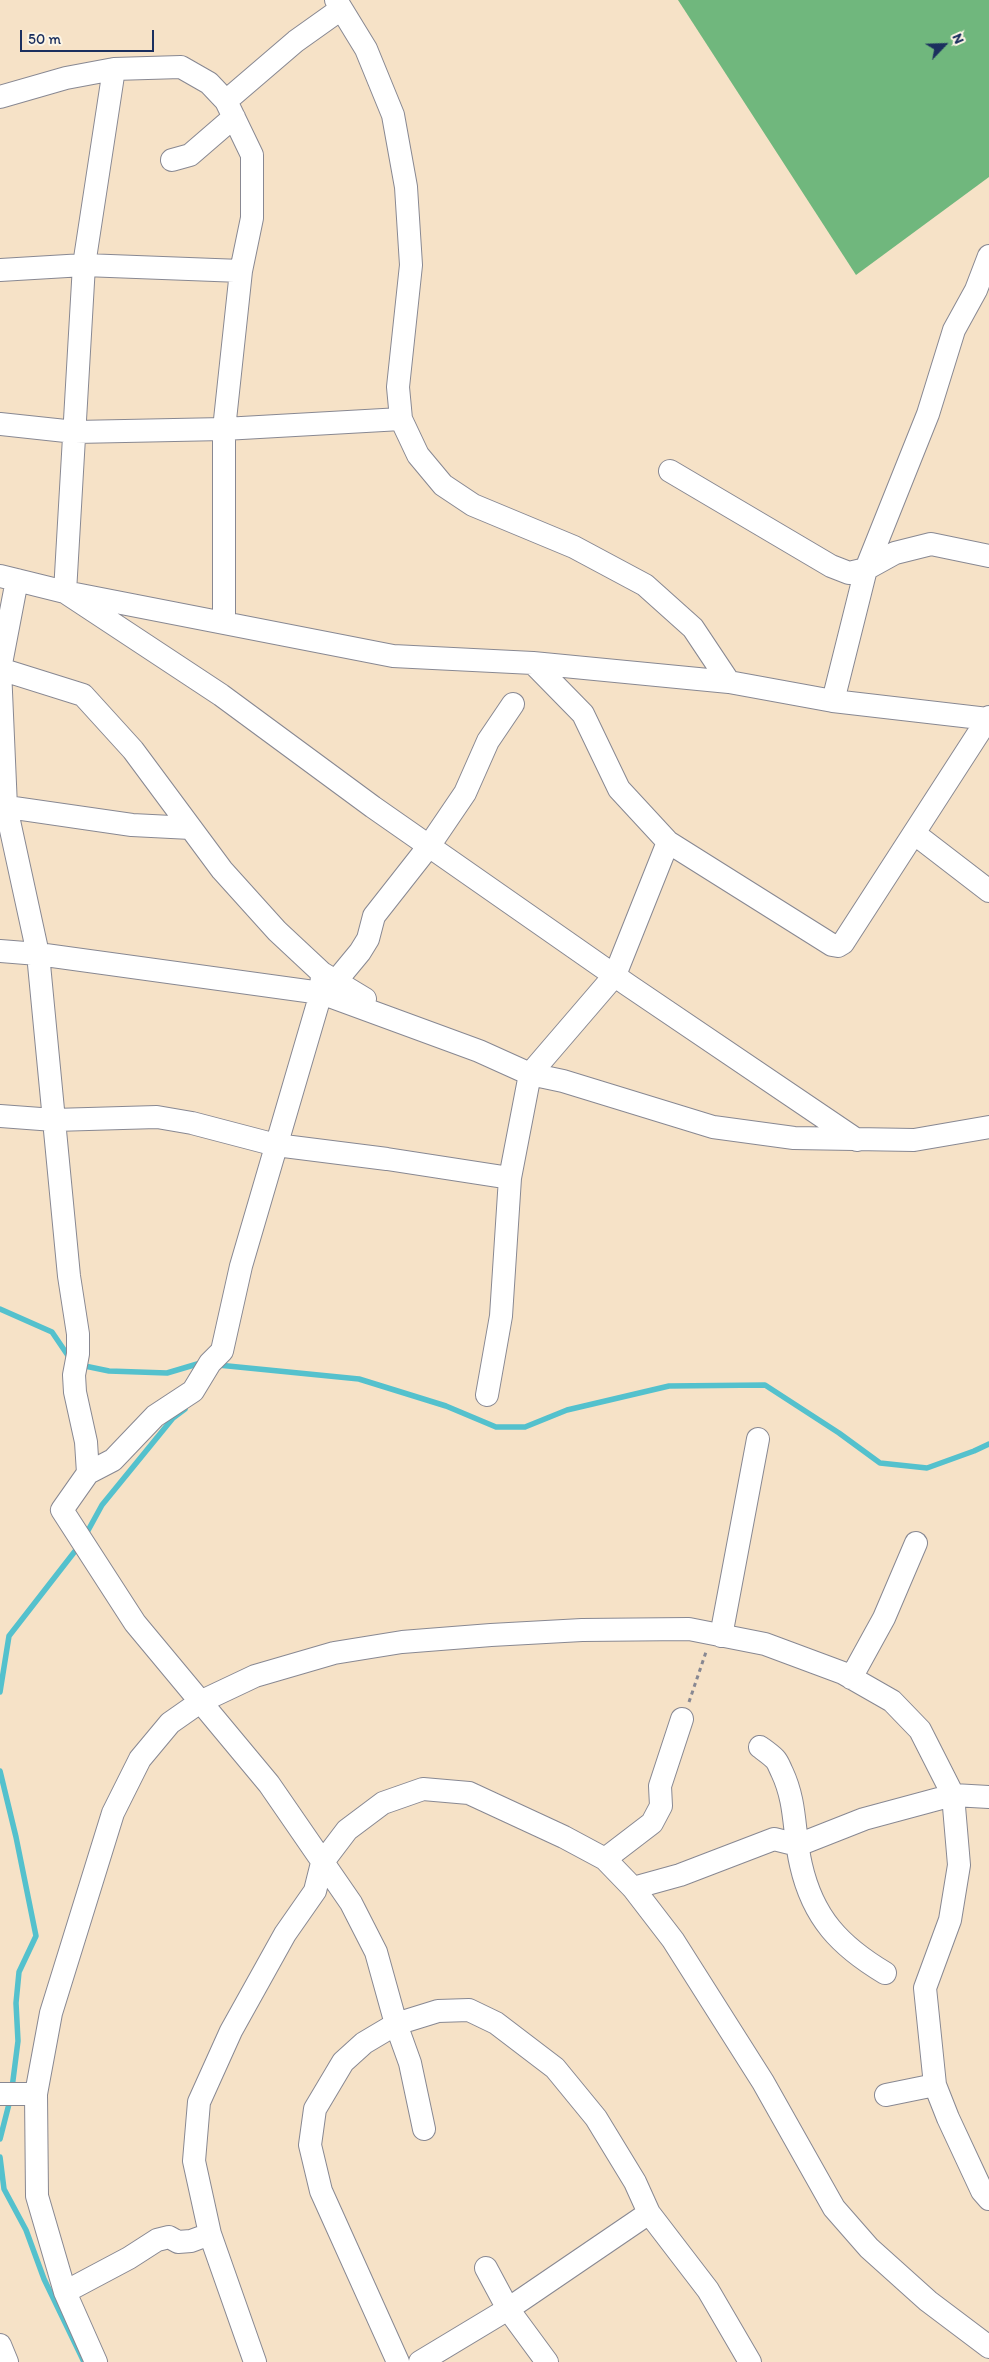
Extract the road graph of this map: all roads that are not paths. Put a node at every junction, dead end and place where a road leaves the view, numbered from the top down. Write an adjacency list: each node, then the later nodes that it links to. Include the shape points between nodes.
1 (339, 4): 4 (street, via 296,41); 10 (street, via 366,49 393,115 406,187 411,265 398,387)
2 (114, 69): 3 (street, via 66,78); 4 (street, via 180,67 209,83); 7 (street)
3 (0, 97)
4 (230, 109): 5 (street, via 190,155); 9 (street, via 252,155 252,218)
5 (172, 160)
6 (989, 256): 16 (street, via 976,290 954,330 928,414)
7 (84, 265): 8 (street); 9 (street); 13 (street)
8 (0, 270)
9 (241, 271): 12 (street)
10 (401, 419): 12 (street); 22 (street, via 418,455 443,485 473,505 574,547 645,585 693,628)
11 (0, 424): 13 (street)
12 (224, 429): 13 (street); 19 (street)
13 (75, 432): 18 (street)
14 (670, 471): 16 (street, via 831,566 849,573)
15 (989, 556): 16 (street, via 931,544 895,553)
16 (866, 569): 23 (street)
17 (8, 578): 18 (street); 21 (street)
18 (65, 592): 19 (street); 30 (street, via 221,695)
19 (224, 623): 20 (street, via 393,656)
20 (533, 662): 22 (street); 29 (street, via 583,714 619,789)
21 (0, 669): 26 (street); 27 (street, via 83,696 133,750)
22 (729, 682): 23 (street)
23 (833, 701): 25 (street)
24 (513, 704): 30 (street, via 488,741 465,793)
25 (989, 718): 28 (street)
26 (3, 807): 27 (street, via 132,825); 33 (street)
27 (191, 828): 35 (street, via 222,870)
28 (915, 834): 29 (street, via 838,946); 31 (street)
29 (668, 842): 34 (street)
30 (429, 846): 34 (street); 35 (street, via 374,916 368,939 360,952)
31 (989, 891)
32 (0, 951): 33 (street)
33 (38, 954): 35 (street); 38 (street)
34 (615, 975): 36 (street); 40 (street)
35 (326, 982): 36 (street, via 402,1022); 41 (street)
36 (530, 1074): 40 (street, via 713,1127 794,1138); 42 (street)
37 (0, 1116): 38 (street)
38 (54, 1120): 41 (street, via 157,1117); 45 (street, via 78,1334 75,1392 86,1442)
39 (989, 1127): 40 (street, via 914,1140)
40 (857, 1140)
41 (276, 1145): 42 (street); 45 (street, via 241,1266 222,1351 210,1363 193,1391 155,1416 113,1460)
42 (510, 1178): 43 (street, via 501,1316)
43 (487, 1395)
44 (758, 1439): 47 (street)
45 (88, 1473): 49 (street, via 62,1510 136,1623)
46 (916, 1543): 48 (street, via 884,1618)
47 (717, 1635): 48 (street, via 765,1644); 49 (street, via 689,1629 582,1630 402,1642 334,1653 255,1676)
48 (851, 1678): 52 (street, via 892,1701 920,1730)
49 (200, 1702): 56 (street, via 269,1784); 62 (street, via 170,1723 140,1759 112,1813 51,2013)
50 (682, 1719): 55 (street, via 660,1786 661,1806 652,1823)
51 (760, 1747): 54 (street, via 776,1759 787,1782 795,1810)
52 (953, 1795): 53 (street); 54 (street, via 864,1819); 60 (street, via 959,1865 950,1920 925,1988)
53 (989, 1798)
54 (798, 1844): 57 (street, via 774,1839 680,1875); 58 (street, via 810,1895 826,1926 847,1946)
55 (605, 1859): 56 (street, via 469,1793 423,1789 383,1803 347,1830); 57 (street)
56 (322, 1863): 59 (street, via 351,1904 376,1952); 67 (street, via 315,1891 285,1934 236,2023 200,2102 194,2161)
57 (634, 1888): 72 (street, via 673,1940 763,2082 834,2208 869,2248 913,2288)
58 (885, 1973)
59 (396, 2024): 64 (street, via 410,2063); 66 (street, via 438,2011 469,2010 496,2023 555,2068 590,2111 635,2182); 76 (street, via 364,2043 343,2062 315,2109 310,2145 320,2191)
60 (935, 2085): 63 (street); 65 (street, via 982,2191)
61 (0, 2094): 62 (street)
62 (36, 2094): 69 (street, via 37,2196)
63 (886, 2095)
64 (424, 2129)
65 (989, 2199)
66 (649, 2212): 70 (street); 79 (street, via 708,2290)
67 (210, 2234): 69 (street, via 191,2241 178,2242 169,2237 157,2240); 75 (street)
68 (486, 2268): 70 (street)
69 (65, 2292): 74 (street)
70 (508, 2309): 77 (street); 78 (street)
71 (0, 2345): 73 (street)
72 (989, 2346)
73 (7, 2362)
74 (96, 2362)
75 (255, 2362)
76 (398, 2362)
77 (420, 2362)
78 (547, 2362)
79 (750, 2362)

